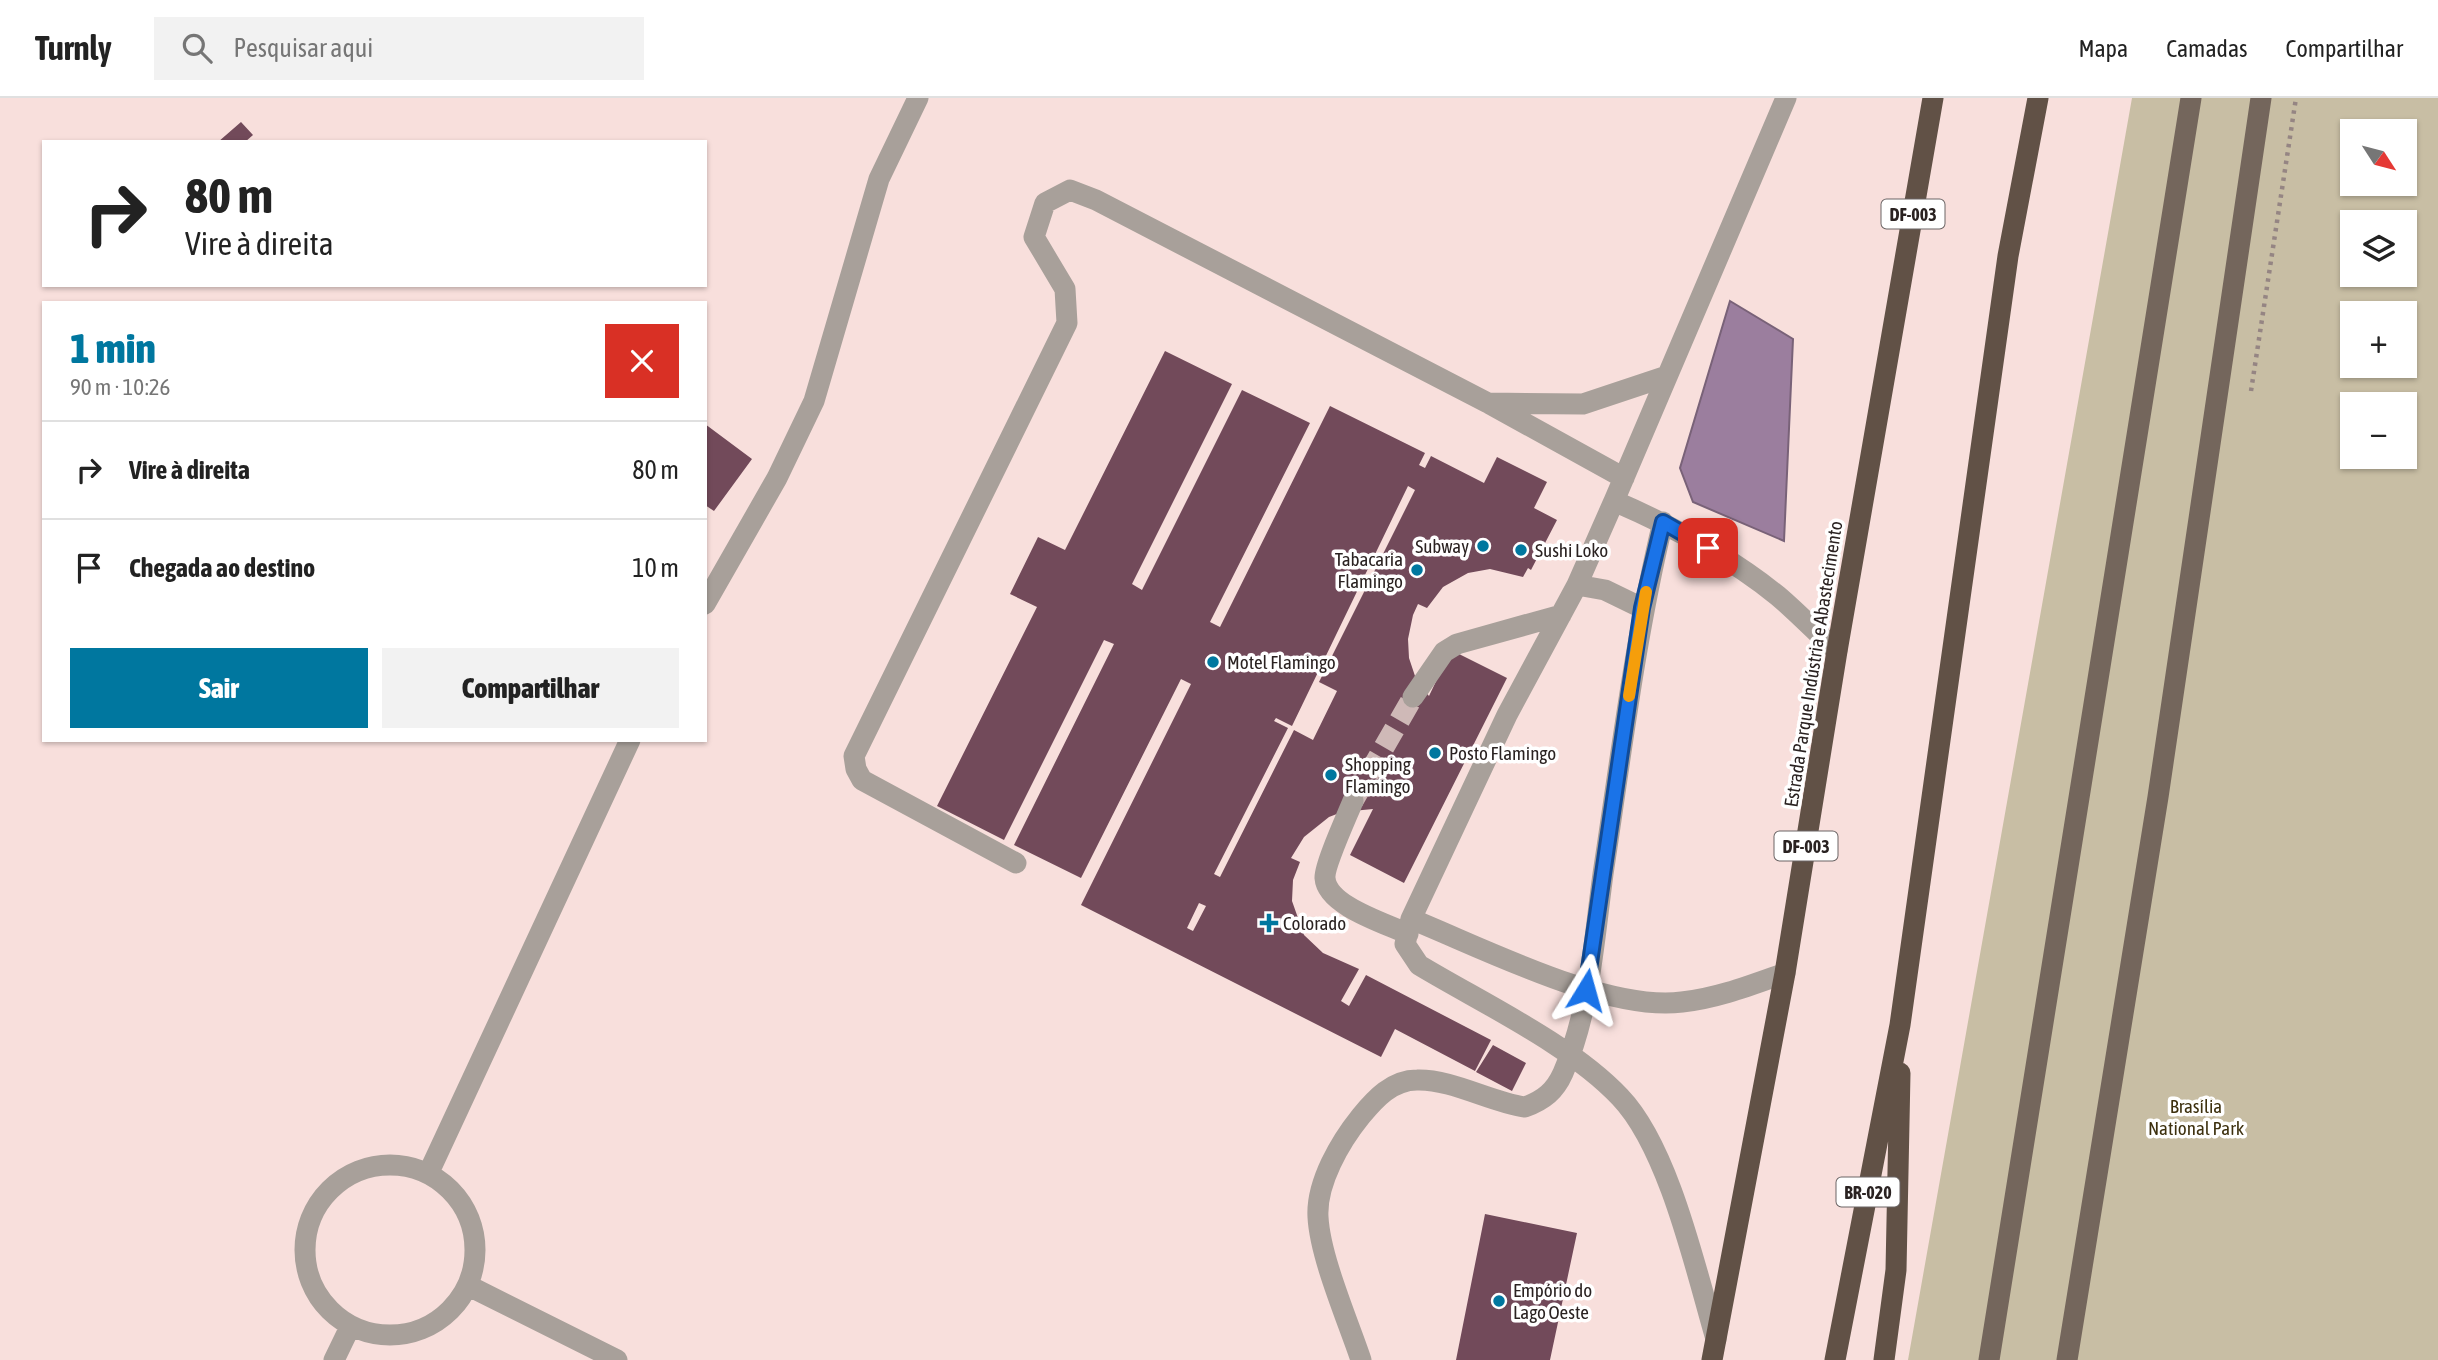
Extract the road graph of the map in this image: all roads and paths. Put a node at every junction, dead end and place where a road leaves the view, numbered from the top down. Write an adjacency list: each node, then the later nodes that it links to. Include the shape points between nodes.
1 (919, 98): 13 (street, via 879,179 814,401 777,478)
2 (1786, 98): 7 (street)
3 (1933, 98): 16 (highway, Estrada Parque Indústria e Abastecimento / DF-003)
4 (2038, 98): 24 (highway, via 2008,256)
5 (2190, 98): 35 (main road)
6 (2261, 98): 36 (main road, via 2158,797)
7 (1667, 376): 8 (street, via 1583,404); 9 (street)
8 (1488, 403): 9 (street); 20 (street, via 1096,201 1070,190 1045,202 1034,237 1065,289 1067,323 854,756 862,780)
9 (1624, 478): 10 (street)
10 (1614, 501): 11 (street); 12 (street)
11 (1663, 522): 14 (street); 16 (street, via 1778,596)
12 (1577, 585): 14 (street, via 1605,590); 15 (street)
13 (707, 600)
14 (1642, 608): 23 (street)
15 (1561, 615): 17 (street, via 1457,644 1444,652); 21 (street, via 1507,715)
16 (1837, 651): 22 (highway, Estrada Parque Indústria e Abastecimento / DF-003)
17 (1413, 697)
18 (629, 742): 26 (street)
19 (1353, 801): 21 (street, via 1324,876 1328,890 1337,901)
20 (1016, 863)
21 (1409, 927): 23 (street); 25 (street, via 1405,944 1419,965)
22 (1785, 973): 23 (street, via 1730,993 1679,1003 1622,999); 29 (highway, Estrada Parque Indústria e Abastecimento / DF-003)
23 (1586, 990): 25 (street)
24 (1900, 1025): 33 (highway, BR-020); 34 (highway, via 1896,1270)
25 (1570, 1054): 29 (street, via 1621,1098 1653,1148 1677,1209); 32 (street, via 1553,1091 1525,1107 1417,1080 1377,1096 1355,1124 1329,1169 1317,1217 1331,1275)
26 (429, 1172): 27 (street, via 455,1192 472,1220 477,1253); 28 (street, via 396,1164 363,1168 334,1185 313,1212 304,1244 308,1277 324,1306)
27 (469, 1286): 28 (street, via 448,1314 418,1332 384,1336); 31 (street)
28 (351, 1327): 30 (street)
29 (1714, 1350)
30 (334, 1360)
31 (617, 1360)
32 (1361, 1360)
33 (1835, 1360)
34 (1884, 1360)
35 (1989, 1360)
36 (2067, 1360)

